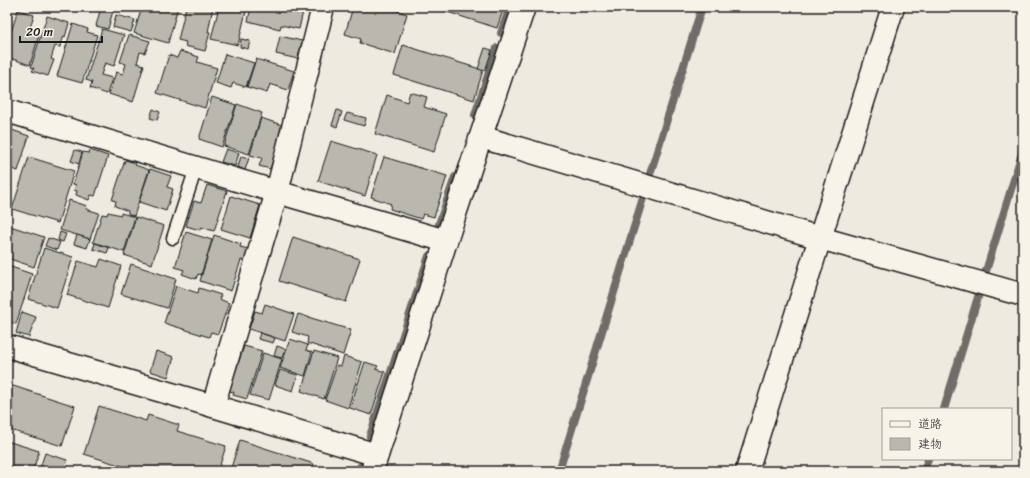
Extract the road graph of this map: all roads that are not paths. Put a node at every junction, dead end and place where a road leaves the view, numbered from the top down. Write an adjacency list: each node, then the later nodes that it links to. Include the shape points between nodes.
1 (323, 7): 7 (street)
2 (524, 7): 5 (street)
3 (893, 7): 9 (street)
4 (7, 111): 6 (street)
5 (481, 138): 9 (street); 10 (street)
6 (196, 168): 7 (street); 8 (lane)
7 (277, 192): 10 (street); 13 (street)
8 (173, 238)
9 (820, 238): 11 (street); 15 (street)
10 (446, 241): 14 (street)
11 (1023, 295)
12 (7, 346): 13 (street)
13 (213, 406): 14 (street)
14 (374, 463)
15 (747, 471)

